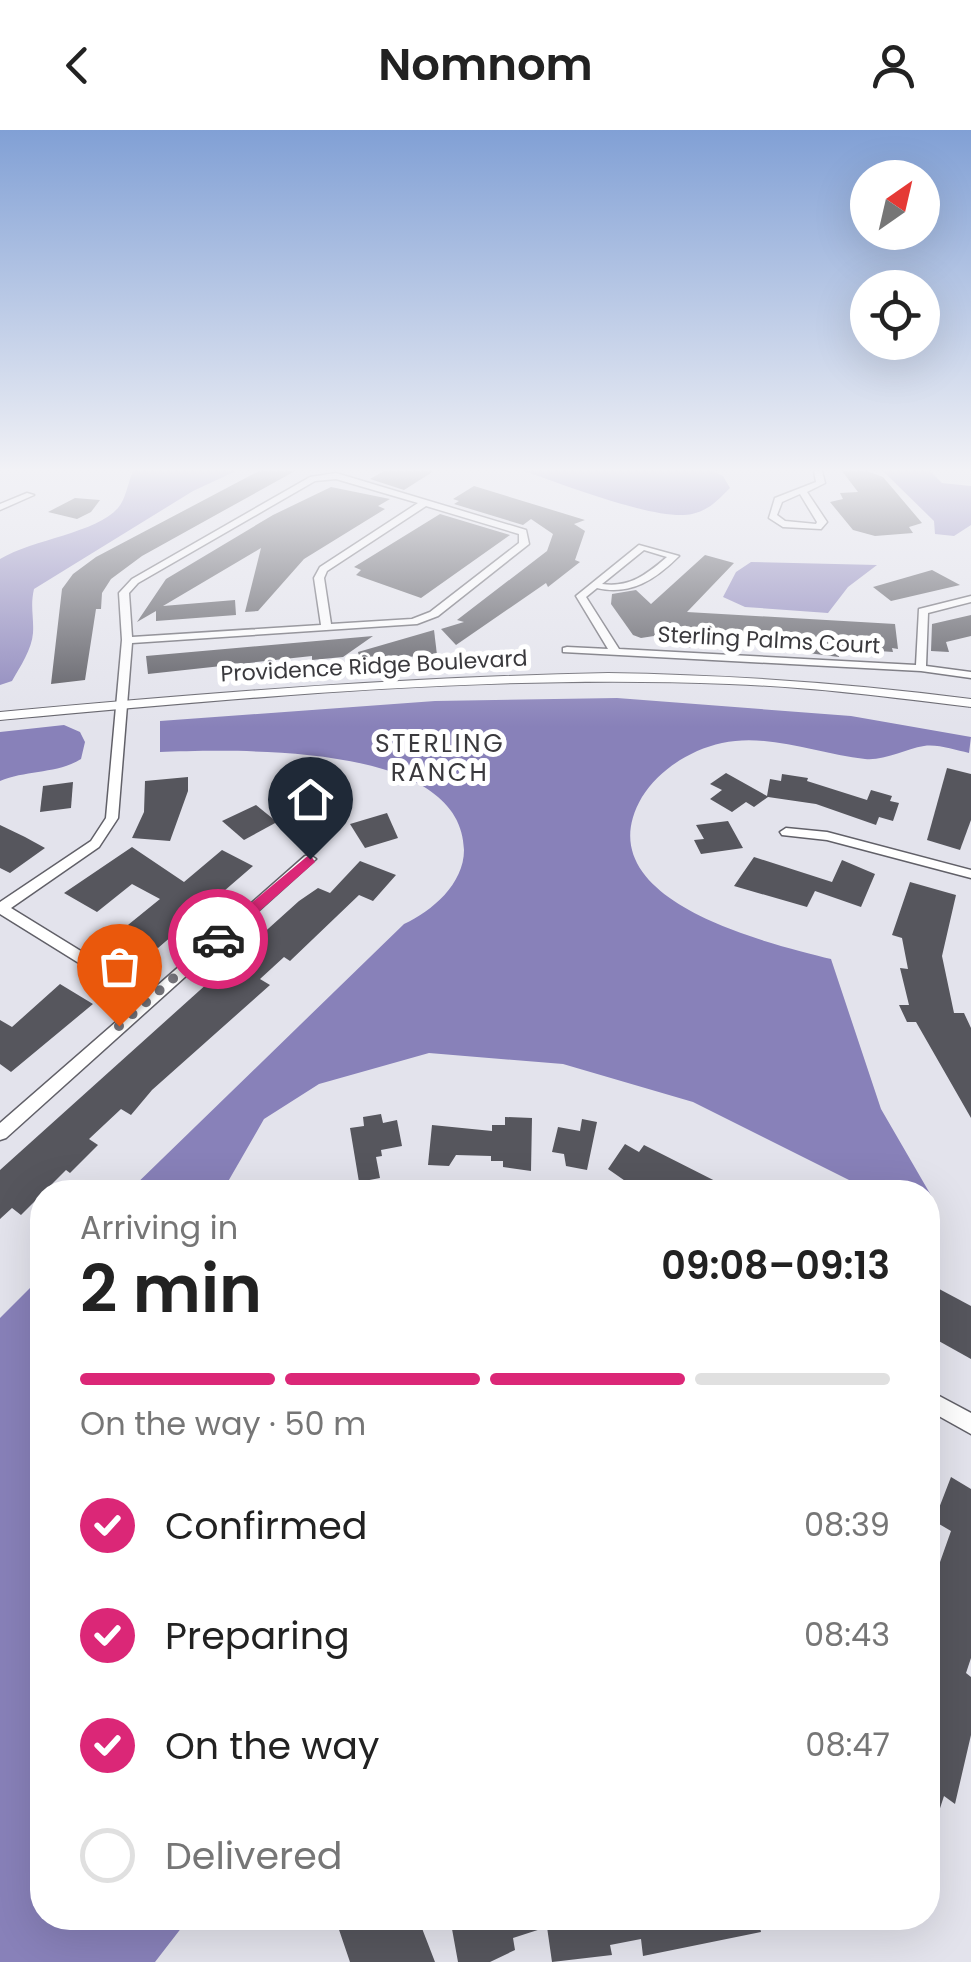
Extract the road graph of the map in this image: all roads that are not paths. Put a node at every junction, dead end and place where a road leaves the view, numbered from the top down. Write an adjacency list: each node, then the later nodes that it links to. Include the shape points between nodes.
1 (176, 556): 9 (street, via 124,593)
2 (342, 556): 8 (street, via 319,578)
3 (508, 556): 8 (street, via 434,614 413,622)
4 (630, 556): 6 (street, Sterling Palms Court)
5 (673, 556): 6 (street, Sterling Palms Court, via 641,585)
6 (595, 585): 11 (street, via 581,596)
7 (971, 598): 12 (street, Sterling Palms Court, via 923,611)
8 (326, 625): 9 (street)
9 (127, 640): 16 (street)
10 (566, 650): 11 (street, Sterling Palms Court)
11 (615, 652): 12 (street, Sterling Palms Court)
12 (921, 668): 13 (street, Sterling Palms Court)
13 (971, 675)
14 (751, 684): 15 (street, Providence Ridge Boulevard); 16 (street, Providence Ridge Boulevard, via 527,680); 18 (street, Providence Ridge Boulevard)
15 (971, 704)
16 (118, 705): 17 (street, Providence Ridge Boulevard); 22 (street, via 112,818 95,844)
17 (0, 716)
18 (971, 716)
19 (786, 832): 21 (street, via 827,836)
20 (310, 859): 23 (street)
21 (971, 874)
22 (0, 908): 23 (street)
23 (148, 1000): 24 (street)
24 (0, 1133)
25 (940, 1407): 26 (street)
26 (971, 1424)

